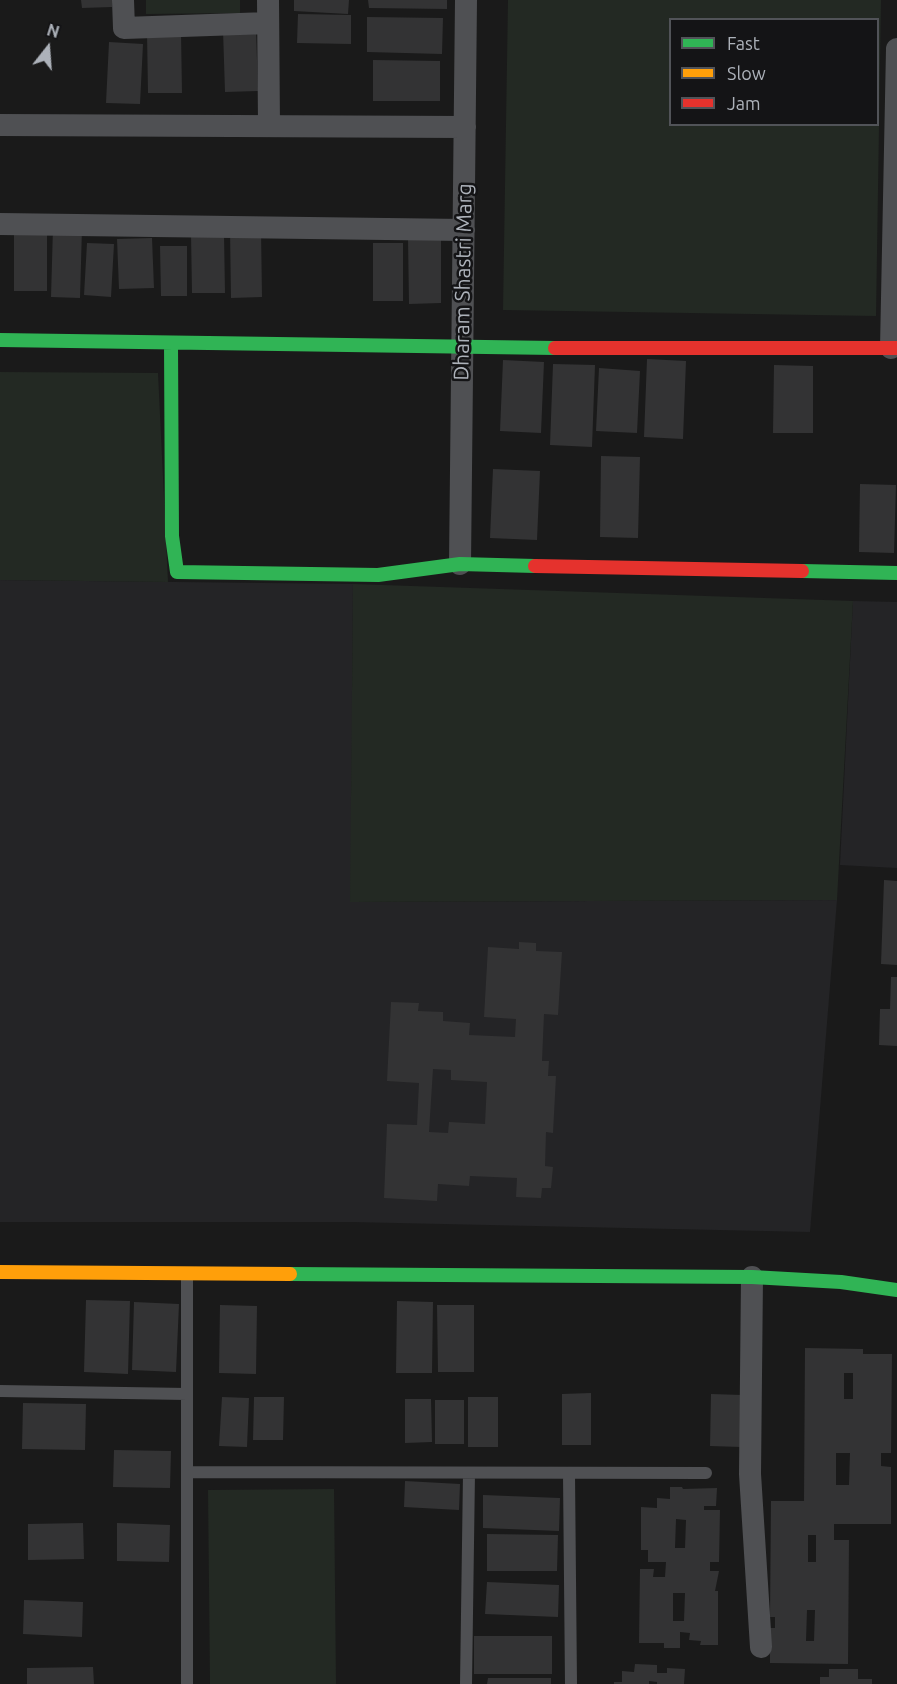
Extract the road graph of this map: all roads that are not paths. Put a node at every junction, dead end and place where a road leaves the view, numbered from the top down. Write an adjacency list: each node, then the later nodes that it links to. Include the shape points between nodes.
1 (123, 0): 4 (street, via 124,28)
2 (268, 0): 4 (street)
3 (466, 0): 8 (street, Dharam Shastri Marg)
4 (268, 23): 7 (street)
5 (897, 49): 9 (street)
6 (0, 124): 7 (street)
7 (269, 125): 8 (street)
8 (465, 127): 11 (street, Dharam Shastri Marg)
9 (896, 147): 15 (street)
10 (0, 224): 11 (street)
11 (464, 230): 14 (street, Dharam Shastri Marg)
12 (0, 340): 13 (street)
13 (171, 343): 14 (street); 16 (street, via 172,536 177,572 378,575)
14 (462, 348): 15 (street); 16 (street, Dharam Shastri Marg)
15 (894, 348)
16 (460, 564): 17 (street)
17 (897, 573)
18 (0, 1272): 19 (street)
19 (187, 1272): 20 (street); 23 (lane)
20 (752, 1277): 21 (street); 28 (street, via 750,1474)
21 (897, 1290)
22 (0, 1391): 23 (lane)
23 (187, 1394): 24 (lane)
24 (187, 1472): 25 (lane); 29 (lane)
25 (469, 1473): 27 (lane); 30 (lane)
26 (706, 1473): 27 (lane)
27 (569, 1474): 31 (lane)
28 (761, 1647)
29 (187, 1684)
30 (466, 1684)
31 (571, 1684)

